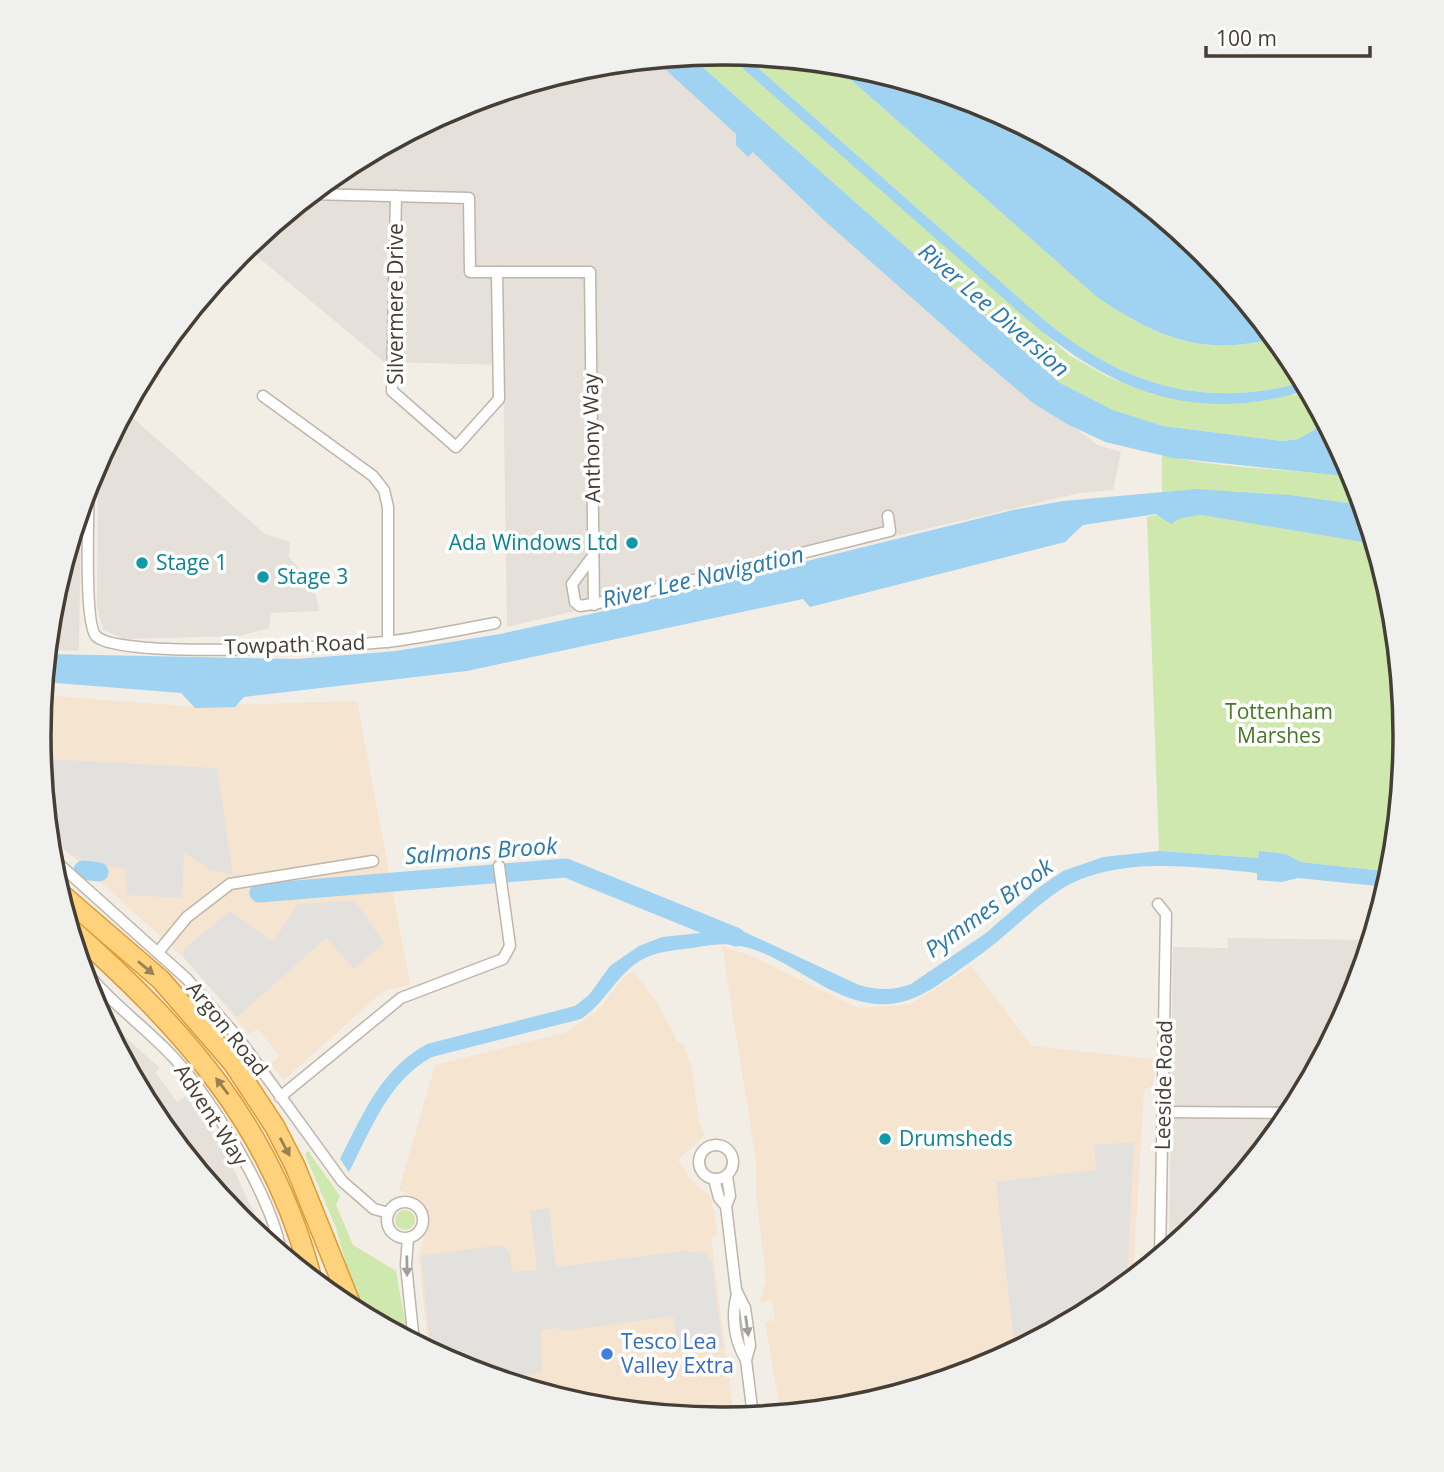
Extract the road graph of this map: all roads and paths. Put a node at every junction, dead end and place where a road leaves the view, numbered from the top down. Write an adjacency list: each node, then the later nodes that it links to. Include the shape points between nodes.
1 (325, 194): 2 (street)
2 (396, 196): 3 (street, via 469,198 470,272); 3 (street, Silvermere Drive, via 392,391 456,447 499,399)
3 (497, 272): 7 (street, Anthony Way, via 590,272)
4 (263, 396): 10 (street, via 373,476 384,490 388,507)
5 (89, 512): 10 (street, Towpath Road, via 89,615 97,637 122,647 332,647)
6 (888, 516): 8 (street, via 890,531)
7 (593, 556): 8 (street, Anthony Way); 8 (street, via 572,584 572,592 580,606)
8 (594, 605)
9 (495, 623): 10 (street, Towpath Road)
10 (388, 642)
11 (373, 861): 17 (street, via 230,884 187,917)
12 (65, 870): 17 (street, Argon Road)
13 (500, 870): 21 (street, via 510,946 503,959 401,998)
14 (1158, 904): 22 (street, Leeside Road, via 1166,914)
15 (73, 905): 27 (highway, one-way to 27, via 161,981 233,1063 280,1137)
16 (82, 938): 32 (highway, one-way to 16, via 278,1183 229,1095 159,1009)
17 (159, 951): 21 (street, Argon Road, via 225,1021)
18 (100, 989): 19 (street, Advent Way)
19 (108, 998): 20 (street); 30 (street, Advent Way, via 174,1058 218,1117)
20 (106, 1001)
21 (280, 1097): 28 (street, Argon Road, via 349,1189 374,1209)
22 (1164, 1112): 23 (street); 31 (street, Leeside Road)
23 (1277, 1113)
24 (727, 1176): 25 (street); 25 (street, via 733,1167 731,1152 723,1145 712,1145 703,1150 699,1161 703,1173); 26 (street, via 730,1196)
25 (714, 1179): 26 (street)
26 (726, 1206): 36 (street, via 737,1294 733,1310)
27 (314, 1212): 33 (highway); 34 (highway)
28 (389, 1213): 29 (street, via 390,1229); 29 (street, via 405,1203 419,1209 423,1225)
29 (408, 1238): 35 (street, one-way to 35, via 406,1265)
30 (279, 1241)
31 (1160, 1245)
32 (307, 1264)
33 (332, 1282)
34 (346, 1292)
35 (414, 1332)
36 (752, 1406)

